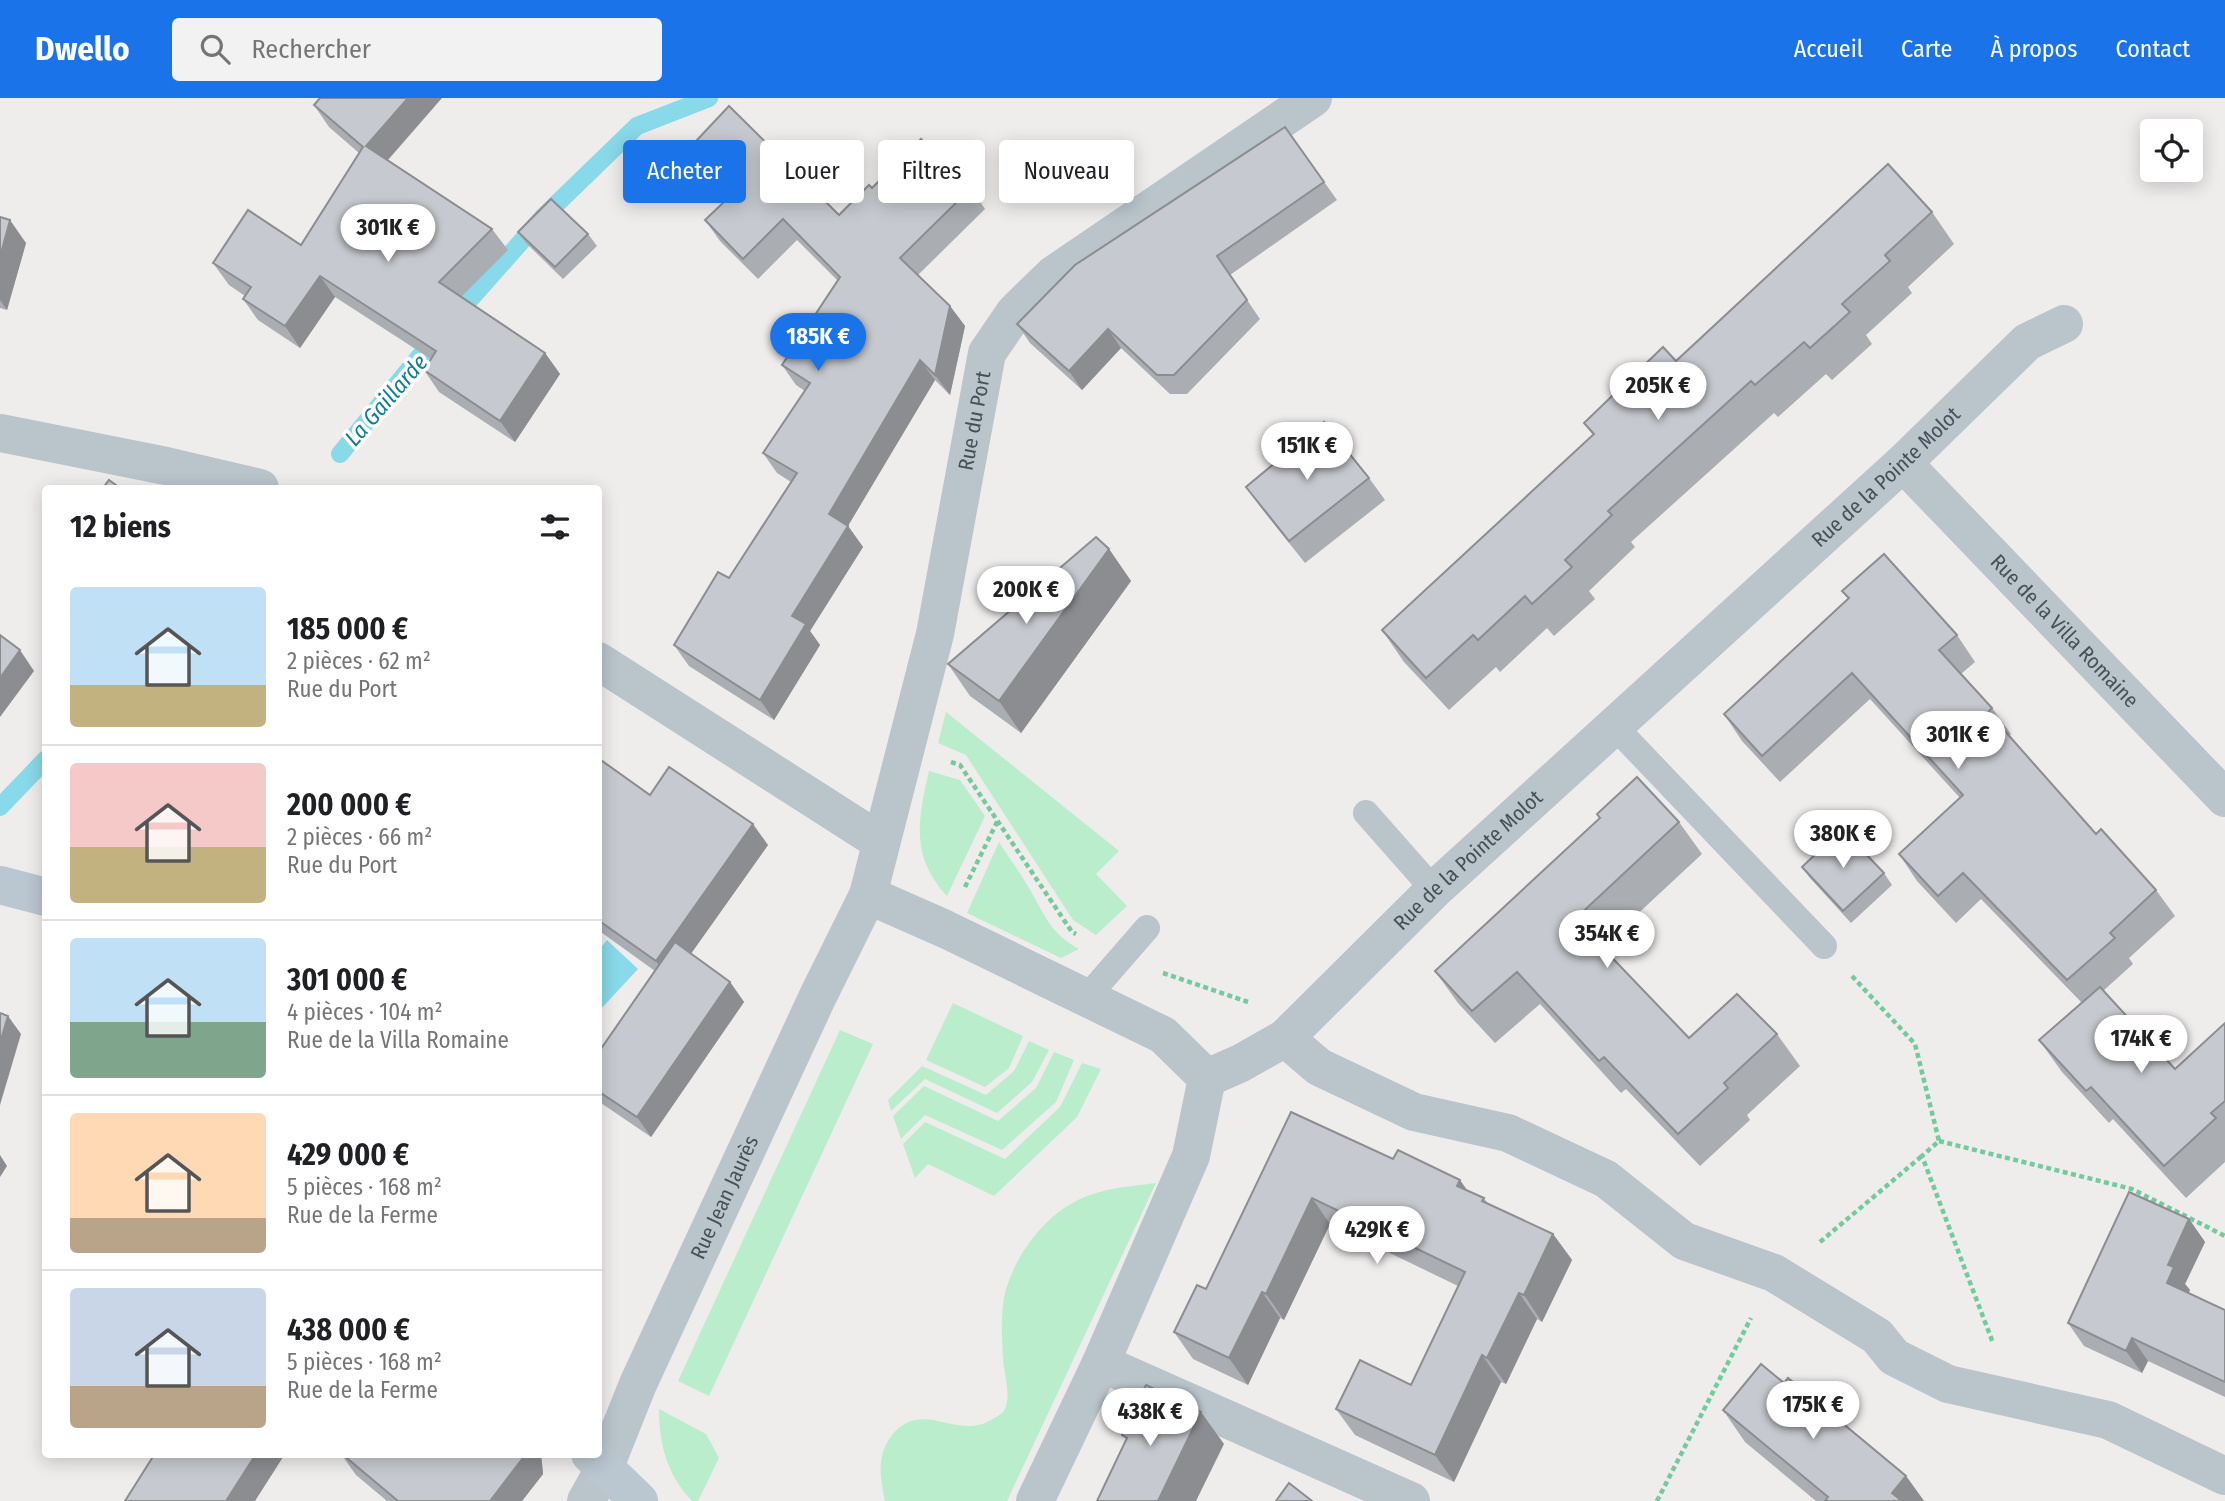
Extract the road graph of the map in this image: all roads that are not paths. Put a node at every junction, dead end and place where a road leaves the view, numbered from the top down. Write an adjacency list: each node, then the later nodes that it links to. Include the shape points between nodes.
1 (1313, 98): 10 (street, Rue du Port, via 1053,275 1014,312 987,353 935,634)
2 (2064, 324): 4 (street, Rue de la Pointe Molot, via 2027,342)
3 (0, 433): 5 (street)
4 (1903, 463): 7 (street, Rue de la Pointe Molot); 8 (street, Rue de la Villa Romaine)
5 (247, 485)
6 (602, 665): 10 (street)
7 (1615, 727): 12 (street, Rue de la Pointe Molot); 16 (lane)
8 (2225, 798)
9 (1366, 813): 12 (lane)
10 (881, 842): 13 (street, Rue du Port)
11 (0, 885): 14 (street)
12 (1434, 890): 18 (street, Rue de la Pointe Molot)
13 (868, 895): 17 (street); 21 (street, Rue Jean Jaurès)
14 (42, 896)
15 (1147, 928): 17 (lane)
16 (1824, 946)
17 (1087, 997): 19 (street, via 1163,1035)
18 (1285, 1038): 19 (street, Rue de la Pointe Molot); 24 (street, via 1319,1067 1415,1112 1508,1133 1606,1179 1684,1241 1774,1273 1877,1336 1894,1357 1948,1384 2108,1420)
19 (1207, 1078): 20 (street, via 1191,1156)
20 (1100, 1365): 26 (street); 27 (street)
21 (602, 1457)
22 (601, 1458): 23 (street, Rue Jean Jaurès)
23 (593, 1475): 25 (street)
24 (2225, 1476)
25 (639, 1501)
26 (1035, 1501)
27 (1411, 1501)

